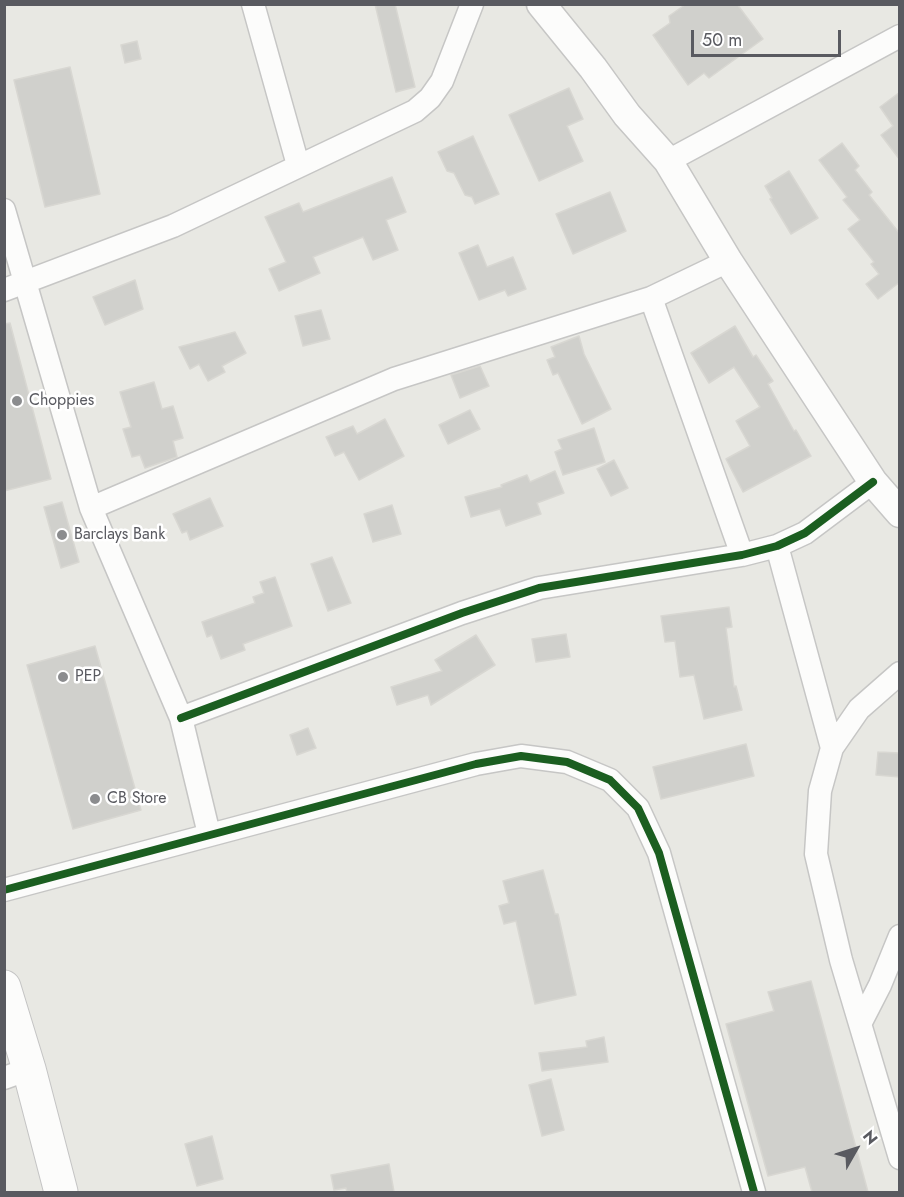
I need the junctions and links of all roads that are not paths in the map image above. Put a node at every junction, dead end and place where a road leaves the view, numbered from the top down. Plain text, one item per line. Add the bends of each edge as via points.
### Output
1 (253, 4) edge
2 (472, 4) edge
3 (541, 4) edge
4 (900, 36) edge
5 (668, 161) junction
6 (298, 165) junction
7 (4, 210) edge
8 (728, 261) junction
9 (15, 287) edge
10 (651, 298) junction
11 (873, 482) junction
12 (91, 508) junction
13 (900, 513) edge
14 (777, 546) junction
15 (742, 555) junction
16 (900, 673) edge
17 (181, 718) junction
18 (832, 748) junction
19 (209, 834) junction
20 (4, 890) edge
21 (900, 936) edge
22 (895, 957) edge
23 (4, 987) edge
24 (860, 1024) junction
25 (17, 1074) edge
26 (900, 1158) edge
27 (61, 1192) edge
28 (754, 1192) edge

1 - 6 street
2 - 6 street via 446,71 430,98 415,111
3 - 5 street
4 - 5 street
5 - 8 street
6 - 9 street via 173,226
7 - 9 street
8 - 10 street
8 - 11 street
9 - 12 street
10 - 12 street via 394,379
10 - 15 street
11 - 13 street
11 - 14 street via 805,533
12 - 17 street
14 - 15 street
14 - 18 street
15 - 17 street via 539,588
16 - 18 street via 859,709
17 - 19 street
18 - 24 street via 820,791 816,854
19 - 20 street
19 - 28 street via 476,764 521,756 567,762 610,780 638,808 659,853
21 - 22 street
22 - 24 street
23 - 25 main road
24 - 26 street
25 - 27 main road

